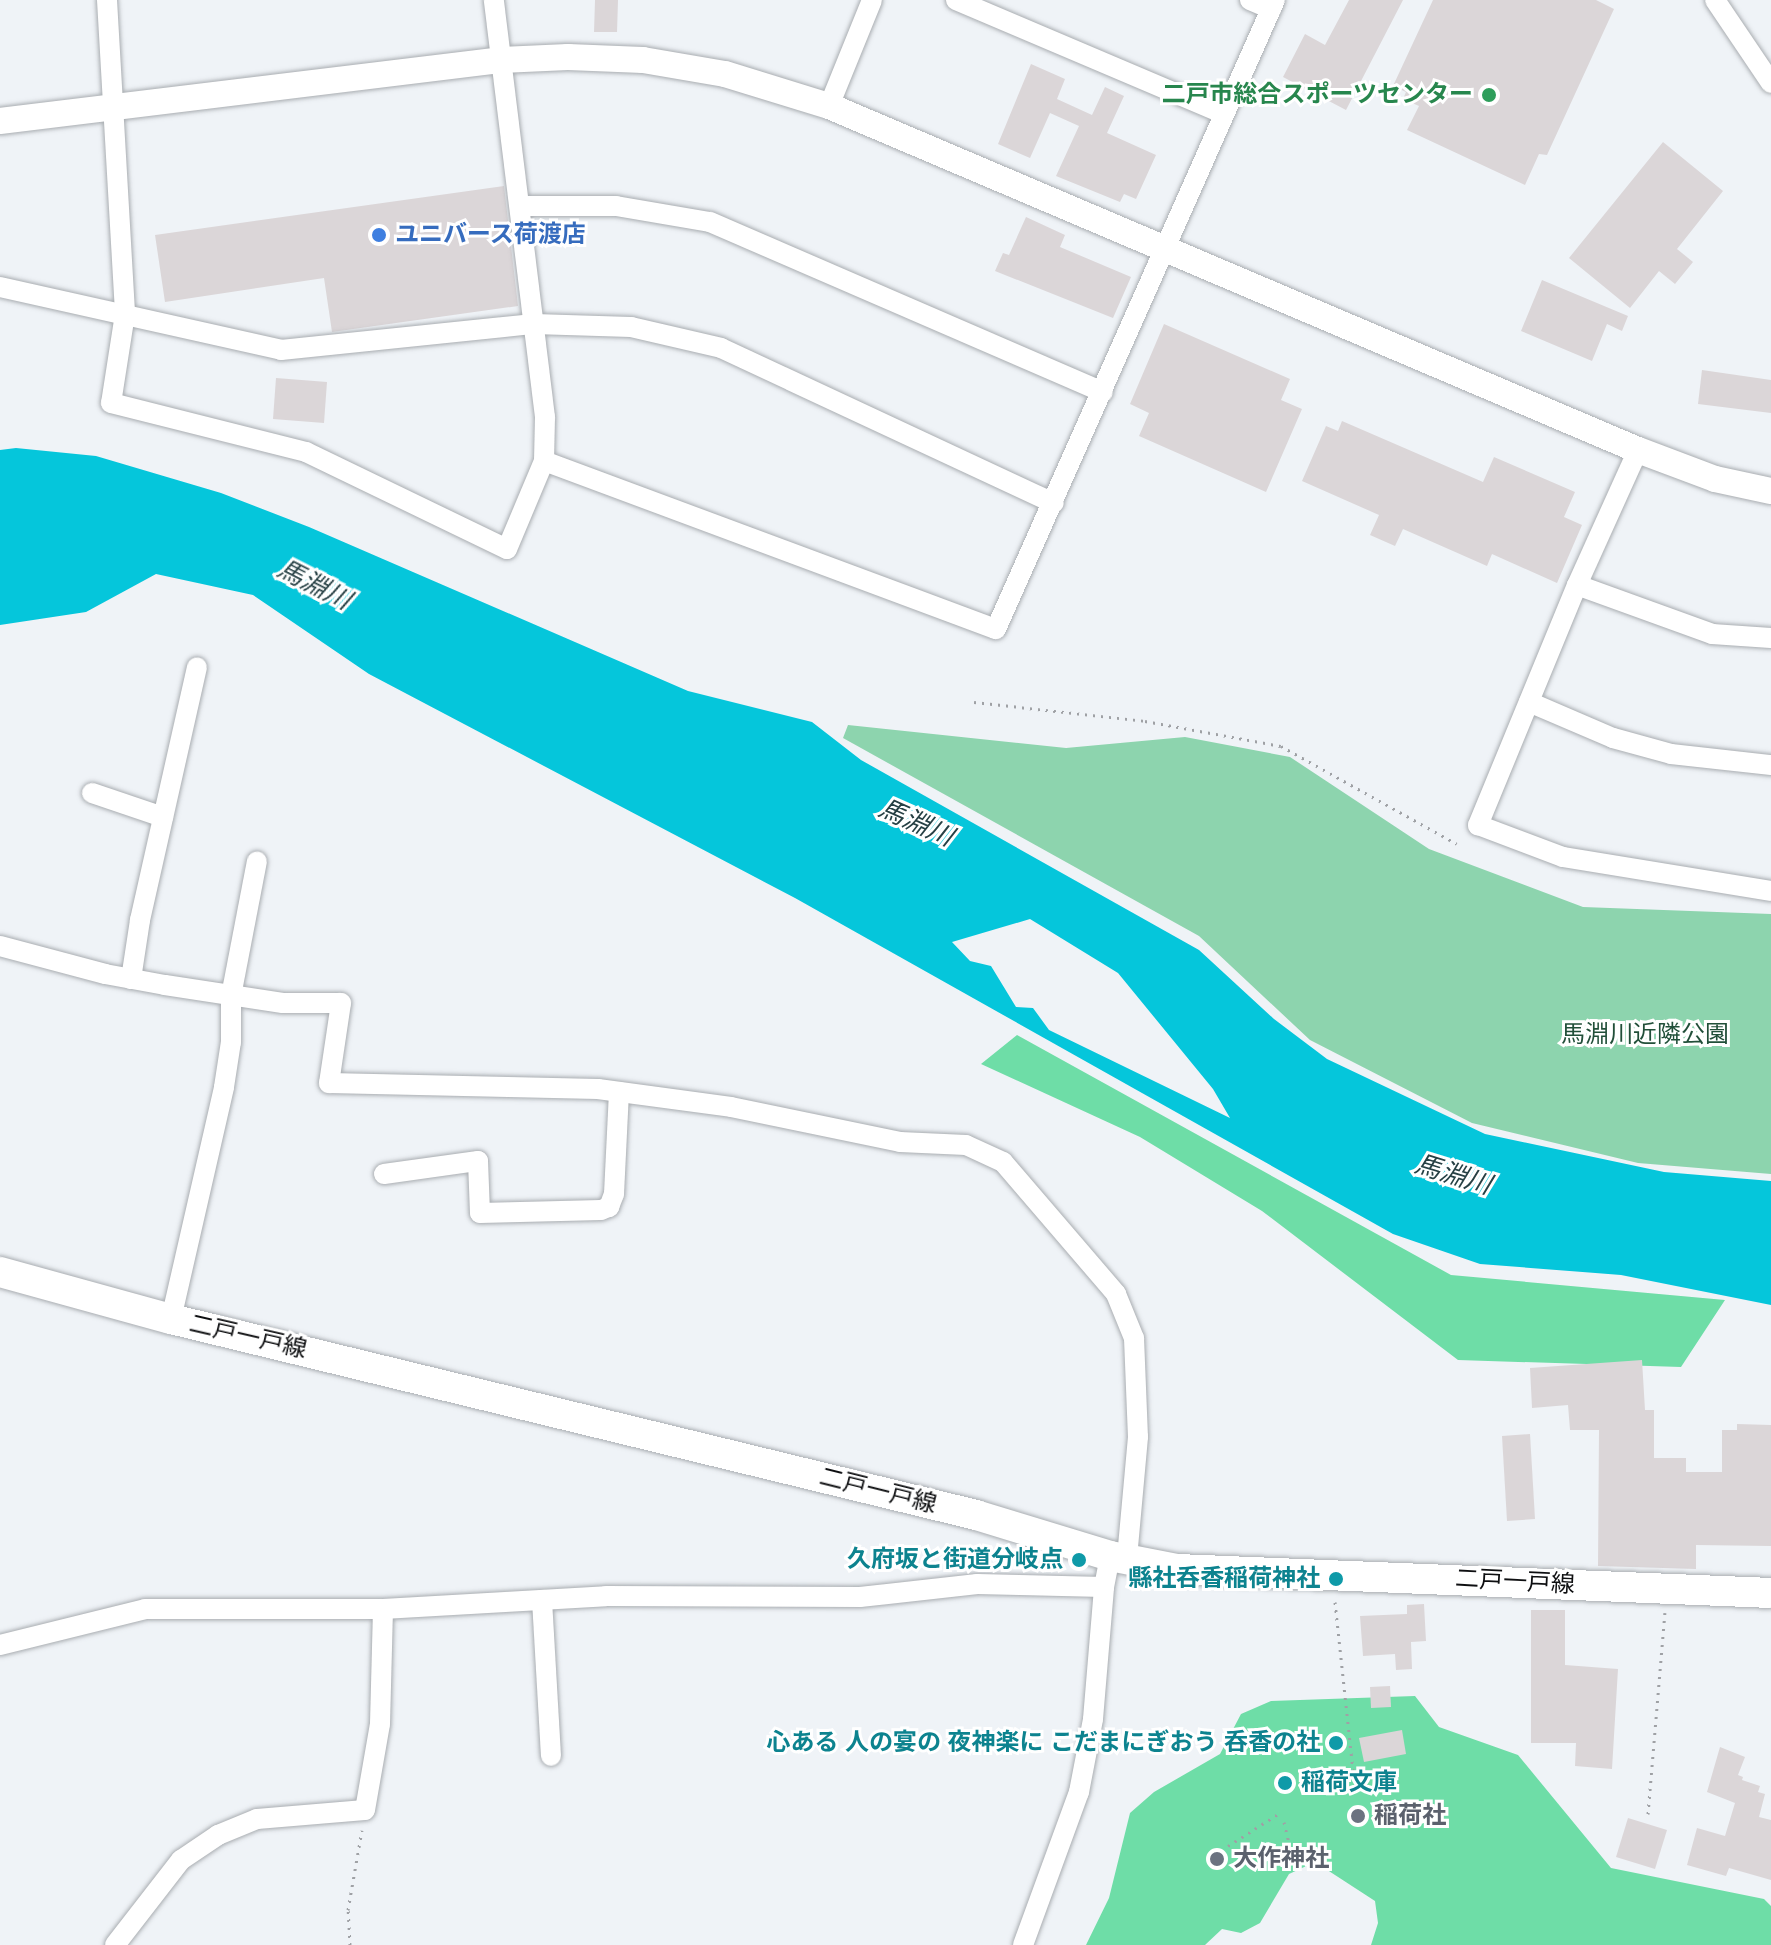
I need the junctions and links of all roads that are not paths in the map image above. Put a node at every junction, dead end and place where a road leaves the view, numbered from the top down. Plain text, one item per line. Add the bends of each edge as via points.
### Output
1 (107, 0) edge
2 (494, 0) edge
3 (872, 0) edge
4 (956, 0) edge
5 (1250, 0) edge
6 (1715, 0) edge
7 (1273, 4) edge
8 (501, 60) junction
9 (1771, 83) edge
10 (829, 106) junction
11 (116, 109) junction
12 (1222, 113) junction
13 (0, 121) edge
14 (521, 206) junction
15 (1162, 248) junction
16 (0, 287) edge
17 (125, 314) junction
18 (534, 324) junction
19 (1103, 392) junction
20 (1638, 450) junction
21 (544, 461) junction
22 (1771, 491) edge
23 (1054, 503) junction
24 (1577, 585) junction
25 (1771, 638) edge
26 (197, 667) dead end
27 (1529, 702) junction
28 (1771, 765) edge
29 (92, 793) dead end
30 (163, 817) junction
31 (257, 861) dead end
32 (1771, 891) edge
33 (0, 946) edge
34 (131, 979) junction
35 (231, 996) junction
36 (619, 1092) junction
37 (384, 1174) dead end
38 (0, 1272) edge
39 (171, 1319) junction
40 (1119, 1558) junction
41 (1104, 1587) junction
42 (1771, 1593) edge
43 (542, 1600) junction
44 (383, 1609) junction
45 (0, 1645) edge
46 (551, 1756) dead end
47 (115, 1945) edge
48 (1023, 1945) edge

1 - 11 street
2 - 8 street
3 - 10 street
4 - 12 street
5 - 7 street
6 - 9 street
7 - 12 street
8 - 10 street via 643,60 725,74
8 - 11 street
8 - 14 street
10 - 15 street
11 - 13 street
11 - 17 street
12 - 15 street
14 - 18 street
14 - 19 street via 616,206 710,222
15 - 19 street
15 - 20 street
16 - 17 street
17 - 18 street via 281,350
17 - 21 street via 111,403 306,452 507,549
18 - 21 street via 545,417
18 - 23 street via 631,327 721,348
19 - 23 street
20 - 22 street via 1715,479
20 - 24 street
21 - 23 street via 996,629
24 - 25 street via 1712,634
24 - 27 street
26 - 30 street
27 - 28 street via 1613,738 1671,754
27 - 32 street via 1478,825 1576,861
29 - 30 street
30 - 34 street
31 - 35 street
33 - 34 street
34 - 35 street
35 - 36 street via 341,1003 329,1083
35 - 39 street via 224,1087
36 - 37 street via 614,1194 609,1207 601,1210 480,1213 478,1161
36 - 40 street via 731,1107 900,1142 966,1145 1003,1162 1116,1294 1134,1338 1138,1437
38 - 39 main road, 二戸一戸線
39 - 40 main road, 二戸一戸線 via 976,1515
40 - 41 street
40 - 42 main road, 二戸一戸線 via 1177,1569
41 - 43 street via 977,1584 860,1597
41 - 48 street via 1093,1719 1079,1792
43 - 44 street
43 - 46 street
44 - 45 street via 145,1609
44 - 47 street via 380,1724 365,1810 257,1819 218,1835 181,1860

